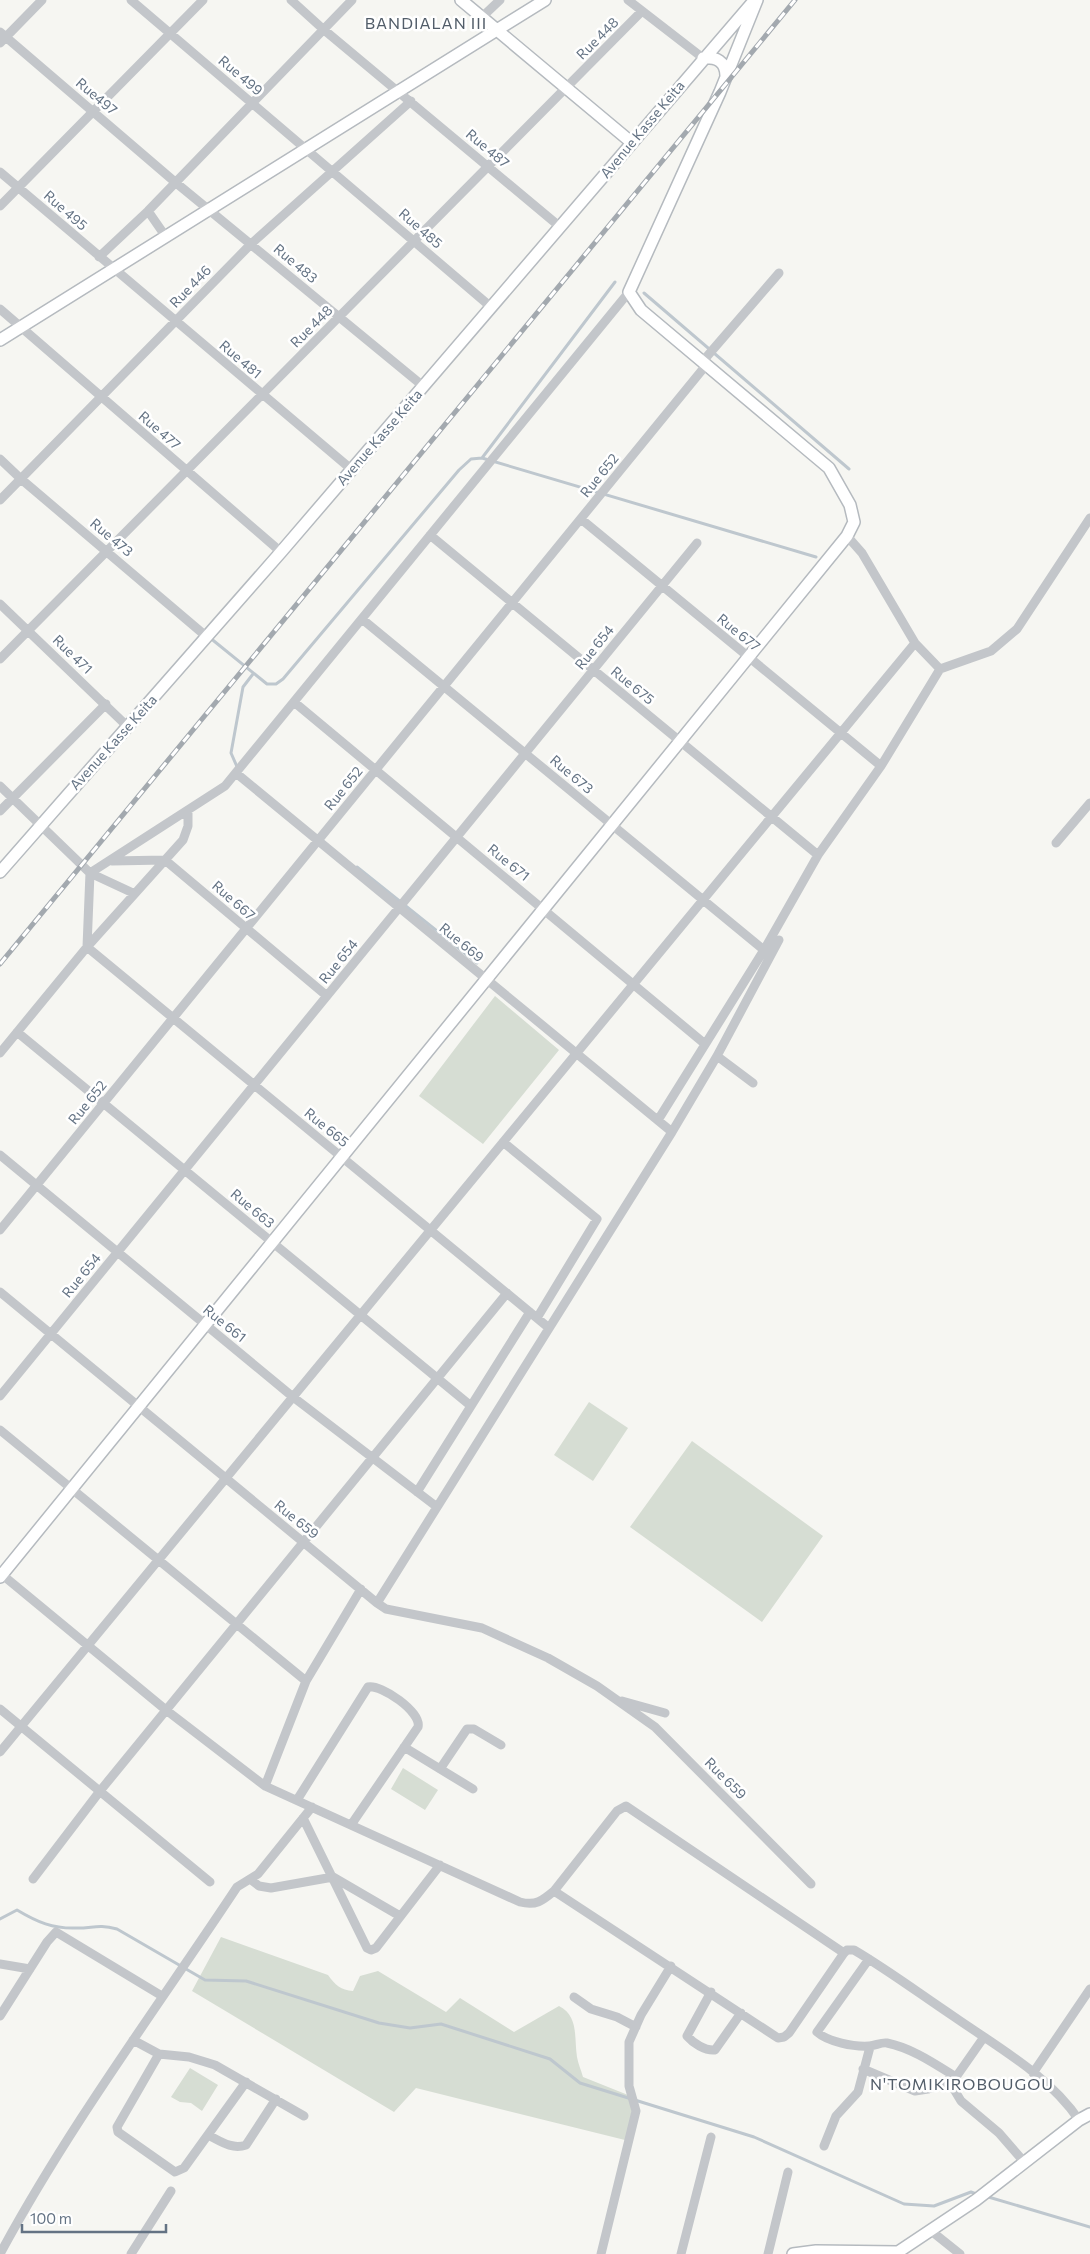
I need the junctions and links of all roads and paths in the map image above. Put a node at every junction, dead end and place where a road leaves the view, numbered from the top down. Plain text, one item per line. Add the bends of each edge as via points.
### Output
1 (42, 0) edge
2 (131, 0) edge
3 (204, 0) edge
4 (292, 0) edge
5 (352, 0) edge
6 (462, 0) edge
7 (500, 0) edge
8 (545, 0) edge
9 (628, 0) edge
10 (756, 0) edge
11 (642, 12) junction
12 (482, 17) junction
13 (323, 30) junction
14 (497, 30) junction
15 (170, 33) junction
16 (2, 37) edge
17 (703, 58) junction
18 (726, 76) junction
19 (566, 88) junction
20 (399, 92) junction
21 (411, 101) junction
22 (252, 102) junction
23 (94, 111) junction
24 (631, 142) junction
25 (307, 149) junction
26 (488, 167) junction
27 (333, 171) junction
28 (0, 172) edge
29 (175, 182) junction
30 (18, 187) junction
31 (0, 206) edge
32 (210, 210) junction
33 (148, 211) junction
34 (559, 226) junction
35 (166, 237) junction
36 (414, 241) junction
37 (251, 244) junction
38 (99, 257) junction
39 (114, 269) junction
40 (779, 273) dead end
41 (629, 292) junction
42 (491, 307) junction
43 (0, 309) edge
44 (339, 317) junction
45 (175, 321) junction
46 (21, 327) junction
47 (0, 340) edge
48 (705, 362) junction
49 (422, 386) junction
50 (262, 395) junction
51 (101, 397) junction
52 (0, 459) edge
53 (351, 469) junction
54 (187, 471) junction
55 (21, 479) junction
56 (0, 500) edge
57 (1090, 518) edge
58 (581, 519) junction
59 (430, 535) junction
60 (847, 536) junction
61 (696, 543) dead end
62 (107, 551) junction
63 (281, 552) junction
64 (662, 586) junction
65 (512, 603) junction
66 (0, 604) edge
67 (362, 619) junction
68 (28, 630) junction
69 (207, 637) junction
70 (915, 643) junction
71 (749, 657) junction
72 (0, 659) edge
73 (940, 669) junction
74 (593, 670) junction
75 (444, 687) junction
76 (294, 702) junction
77 (106, 704) junction
78 (127, 726) junction
79 (840, 733) junction
80 (680, 741) junction
81 (525, 754) junction
82 (881, 766) junction
83 (376, 770) junction
84 (236, 773) junction
85 (0, 786) edge
86 (12, 799) junction
87 (1090, 803) edge
88 (0, 811) edge
89 (188, 811) junction
90 (772, 817) junction
91 (612, 825) junction
92 (39, 826) junction
93 (457, 837) junction
94 (318, 841) junction
95 (1056, 844) dead end
96 (818, 855) junction
97 (165, 860) junction
98 (112, 861) junction
99 (0, 872) edge
100 (90, 873) junction
101 (133, 893) junction
102 (703, 900) junction
103 (399, 908) junction
104 (544, 908) junction
105 (246, 928) junction
106 (780, 940) dead end
107 (87, 947) junction
108 (764, 950) junction
109 (486, 980) junction
110 (634, 984) junction
111 (327, 996) junction
112 (173, 1018) junction
113 (17, 1032) junction
114 (706, 1044) junction
115 (0, 1053) edge
116 (576, 1054) junction
117 (717, 1056) junction
118 (753, 1083) dead end
119 (254, 1085) junction
120 (104, 1103) junction
121 (658, 1120) junction
122 (672, 1132) junction
123 (503, 1142) junction
124 (0, 1155) edge
125 (342, 1157) junction
126 (185, 1170) junction
127 (36, 1185) junction
128 (0, 1230) edge
129 (430, 1230) junction
130 (272, 1242) junction
131 (118, 1252) junction
132 (0, 1292) edge
133 (507, 1293) junction
134 (360, 1315) junction
135 (534, 1315) junction
136 (206, 1325) junction
137 (549, 1328) junction
138 (51, 1334) junction
139 (437, 1378) junction
140 (0, 1396) edge
141 (293, 1396) junction
142 (471, 1406) junction
143 (139, 1407) junction
144 (0, 1430) edge
145 (372, 1458) junction
146 (226, 1478) junction
147 (72, 1489) junction
148 (417, 1492) junction
149 (437, 1508) junction
150 (303, 1542) junction
151 (158, 1560) junction
152 (1, 1575) edge
153 (360, 1589) junction
154 (377, 1602) junction
155 (236, 1624) junction
156 (88, 1645) junction
157 (306, 1681) junction
158 (615, 1698) junction
159 (0, 1709) edge
160 (166, 1710) junction
161 (666, 1713) dead end
162 (21, 1726) junction
163 (501, 1744) dead end
164 (404, 1747) junction
165 (0, 1752) edge
166 (440, 1769) junction
167 (265, 1786) junction
168 (473, 1789) dead end
169 (100, 1791) junction
170 (297, 1800) junction
171 (312, 1807) junction
172 (303, 1818) junction
173 (351, 1825) junction
174 (440, 1865) junction
175 (333, 1876) junction
176 (33, 1879) dead end
177 (250, 1879) junction
178 (210, 1882) dead end
179 (811, 1884) dead end
180 (554, 1891) junction
181 (400, 1916) junction
182 (844, 1953) junction
183 (869, 1959) junction
184 (0, 1964) edge
185 (671, 1966) junction
186 (30, 1969) junction
187 (1090, 1989) edge
188 (711, 1992) junction
189 (162, 1996) junction
190 (574, 1997) dead end
191 (741, 2013) junction
192 (0, 2016) edge
193 (636, 2027) junction
194 (984, 2037) junction
195 (133, 2040) junction
196 (870, 2046) junction
197 (158, 2054) junction
198 (864, 2068) junction
199 (1033, 2073) junction
200 (952, 2078) junction
201 (246, 2082) junction
202 (276, 2099) junction
203 (1090, 2114) edge
204 (304, 2116) dead end
205 (1079, 2120) junction
206 (208, 2136) junction
207 (711, 2137) dead end
208 (824, 2146) dead end
209 (1025, 2163) junction
210 (788, 2172) dead end
211 (170, 2192) dead end
212 (930, 2230) junction
213 (0, 2254) edge
214 (131, 2254) edge
215 (601, 2254) edge
216 (680, 2254) edge
217 (768, 2254) edge
218 (793, 2254) edge
219 (960, 2254) edge

1 - 16 street
2 - 15 street, Rue 499
3 - 15 street
4 - 13 street, Rue 487
5 - 13 street
6 - 12 street
7 - 12 street
8 - 14 street
9 - 11 street
10 - 17 street, Avenue Kasse Keita
10 - 18 street
11 - 17 street
11 - 19 street, Rue 448
12 - 14 street
13 - 20 street, Rue 487
13 - 22 street
14 - 19 street
14 - 20 street
15 - 22 street, Rue 499
15 - 23 street
16 - 23 street, Rue497
17 - 18 street via 718,59 726,69
17 - 24 street, Avenue Kasse Keita
18 - 41 street
19 - 24 street
19 - 26 street, Rue 448
20 - 21 street, Rue 487
20 - 25 street
21 - 26 street, Rue 487
21 - 27 street, Rue 446
22 - 25 street, Rue 499
22 - 29 street
23 - 29 street, Rue497
23 - 30 street
24 - 34 street, Avenue Kasse Keita
25 - 27 street, Rue 499
25 - 32 street
26 - 34 street, Rue 487
26 - 36 street, Rue 448
27 - 36 street, Rue 485
27 - 37 street, Rue 446
28 - 30 street, Rue 495
29 - 32 street, Rue 483
29 - 33 street
30 - 31 street
30 - 38 street, Rue 495
32 - 35 street
32 - 37 street, Rue 483
33 - 35 street
33 - 38 street
34 - 42 street, Avenue Kasse Keita
35 - 39 street
36 - 42 street, Rue 485
36 - 44 street, Rue 448
37 - 44 street, Rue 483
37 - 45 street, Rue 446
38 - 39 street, Rue 495
39 - 45 street, Rue 481
39 - 46 street
40 - 48 street, Rue 652
41 - 48 street via 641,310
41 - 59 street
42 - 49 street, Avenue Kasse Keita
43 - 46 street, Rue 477
44 - 49 street, Rue 483
44 - 50 street, Rue 448
45 - 50 street, Rue 481
45 - 51 street, Rue 446
46 - 47 street
46 - 51 street, Rue 477
48 - 58 street, Rue 652
48 - 60 street via 828,468 850,506 854,522
49 - 53 street, Avenue Kasse Keita
50 - 53 street, Rue 481
50 - 54 street, Rue 448
51 - 54 street, Rue 477
51 - 55 street, Rue 446
52 - 55 street, Rue 473
53 - 63 street, Avenue Kasse Keita
54 - 62 street, Rue 448
54 - 63 street, Rue 477
55 - 56 street, Rue 446
55 - 62 street, Rue 473
57 - 73 street via 1017,629 991,651
58 - 64 street, Rue 677
58 - 65 street, Rue 652
59 - 65 street, Rue 675
59 - 67 street
60 - 70 street via 862,552
60 - 71 street
61 - 64 street, Rue 654
62 - 68 street, Rue 448
62 - 69 street, Rue 473
63 - 69 street, Avenue Kasse Keita
64 - 71 street, Rue 677
64 - 74 street, Rue 654
65 - 74 street, Rue 675
65 - 75 street, Rue 652
66 - 68 street, Rue 471
67 - 75 street, Rue 673
67 - 76 street
68 - 72 street, Rue 448
68 - 77 street, Rue 471
69 - 78 street, Avenue Kasse Keita
70 - 73 street
70 - 79 street
71 - 79 street, Rue 677
71 - 80 street
73 - 82 street
74 - 80 street, Rue 675
74 - 81 street, Rue 654
75 - 81 street, Rue 673
75 - 83 street, Rue 652
76 - 83 street, Rue 671
76 - 84 street
77 - 78 street, Rue 471
77 - 86 street
78 - 92 street, Avenue Kasse Keita
79 - 82 street, Rue 677
79 - 90 street
80 - 90 street, Rue 675
80 - 91 street
81 - 91 street, Rue 673
81 - 93 street, Rue 654
82 - 96 street
83 - 93 street, Rue 671
83 - 94 street, Rue 652
84 - 89 street via 225,786
84 - 94 street, Rue 669
85 - 86 street
86 - 88 street
86 - 92 street
87 - 95 street
89 - 97 street via 188,826 182,840
89 - 98 street
90 - 96 street, Rue 675
90 - 102 street
91 - 102 street, Rue 673
91 - 104 street
92 - 99 street, Avenue Kasse Keita
92 - 100 street
93 - 103 street, Rue 654
93 - 104 street, Rue 671
94 - 103 street, Rue 669
94 - 105 street, Rue 652
96 - 108 street
97 - 98 street
97 - 101 street
97 - 105 street, Rue 667
98 - 100 street
100 - 101 street
100 - 107 street
101 - 107 street
102 - 108 street, Rue 673
102 - 110 street
103 - 109 street, Rue 669
103 - 111 street, Rue 654
104 - 109 street
104 - 110 street, Rue 671
105 - 111 street, Rue 667
105 - 112 street, Rue 652
106 - 117 street
107 - 112 street, Rue 665
107 - 113 street
108 - 114 street
109 - 116 street, Rue 669
109 - 125 street
110 - 114 street, Rue 671
110 - 116 street
111 - 119 street, Rue 654
112 - 119 street, Rue 665
112 - 120 street, Rue 652
113 - 115 street
113 - 120 street, Rue 663
114 - 121 street
116 - 121 street, Rue 669
116 - 123 street
117 - 118 street
117 - 122 street
119 - 125 street, Rue 665
119 - 126 street, Rue 654
120 - 126 street, Rue 663
120 - 127 street, Rue 652
121 - 122 street, Rue 669
122 - 137 street
123 - 129 street
123 - 135 street via 598,1219
124 - 127 street, Rue 661
125 - 129 street, Rue 665
125 - 130 street
126 - 130 street, Rue 663
126 - 131 street, Rue 654
127 - 128 street, Rue 652
127 - 131 street, Rue 661
129 - 133 street, Rue 665
129 - 134 street
130 - 134 street, Rue 663
130 - 136 street
131 - 136 street, Rue 661
131 - 138 street, Rue 654
132 - 138 street, Rue 659
133 - 135 street, Rue 665
133 - 139 street
134 - 139 street, Rue 663
134 - 141 street
135 - 137 street, Rue 665
135 - 142 street
136 - 141 street, Rue 661
136 - 143 street
137 - 149 street
138 - 140 street, Rue 654
138 - 143 street, Rue 659
139 - 142 street, Rue 663
139 - 145 street
141 - 145 street, Rue 661
141 - 146 street
142 - 148 street
143 - 146 street, Rue 659
143 - 147 street
144 - 147 street
145 - 148 street, Rue 661
145 - 150 street
146 - 150 street, Rue 659
146 - 151 street
147 - 151 street
147 - 152 street
148 - 149 street, Rue 661
149 - 154 street
150 - 153 street, Rue 659
150 - 155 street
151 - 155 street
151 - 156 street
152 - 156 street
153 - 154 street, Rue 659
153 - 157 street
154 - 158 street, Rue 659 via 386,1608 482,1628 548,1658
155 - 157 street
155 - 160 street
156 - 160 street
156 - 162 street
157 - 167 street
158 - 161 street, Rue 659
158 - 179 street, Rue 659 via 655,1727
159 - 162 street
160 - 167 street
160 - 169 street
162 - 165 street
162 - 169 street
163 - 166 street via 474,1728 467,1729
164 - 166 street
164 - 170 street via 418,1727 416,1714 380,1688 368,1687
164 - 173 street
166 - 168 street
167 - 170 street
169 - 176 street
169 - 178 street
170 - 171 street
171 - 172 street
171 - 173 street
172 - 175 street
172 - 177 street via 258,1874
173 - 174 street
174 - 180 street via 520,1902 540,1902
174 - 181 street
175 - 177 street via 271,1888 259,1886
175 - 181 street
175 - 181 street via 367,1948 376,1948
177 - 189 street via 237,1887
180 - 182 street via 616,1811 626,1806
180 - 185 street
182 - 183 street via 854,1950
182 - 191 street via 784,2037 778,2038
183 - 194 street
183 - 196 street via 817,2032 838,2042
184 - 186 street
185 - 188 street
185 - 193 street
186 - 189 street via 56,1932
186 - 192 street
187 - 199 street
188 - 191 street
188 - 191 street via 689,2029 687,2036 691,2040 706,2049 715,2050
189 - 195 street
190 - 193 street via 591,2009
193 - 215 street via 629,2042 630,2086 636,2111
194 - 199 street
194 - 200 street
195 - 197 street
195 - 213 street
196 - 198 street
196 - 200 street via 885,2042 917,2054
197 - 201 street via 189,2057 215,2065
197 - 206 street via 117,2127 118,2132 175,2172 184,2168
198 - 200 street via 915,2091
198 - 208 street via 858,2092 836,2116
199 - 205 street via 1068,2104
200 - 209 street via 961,2101 998,2133
201 - 202 street
201 - 206 street
202 - 204 street
202 - 206 street via 246,2144 240,2147 227,2145
203 - 205 street
205 - 209 street
207 - 216 street
209 - 212 street
210 - 217 street
211 - 214 street
212 - 218 street via 898,2252 816,2251
212 - 219 street

